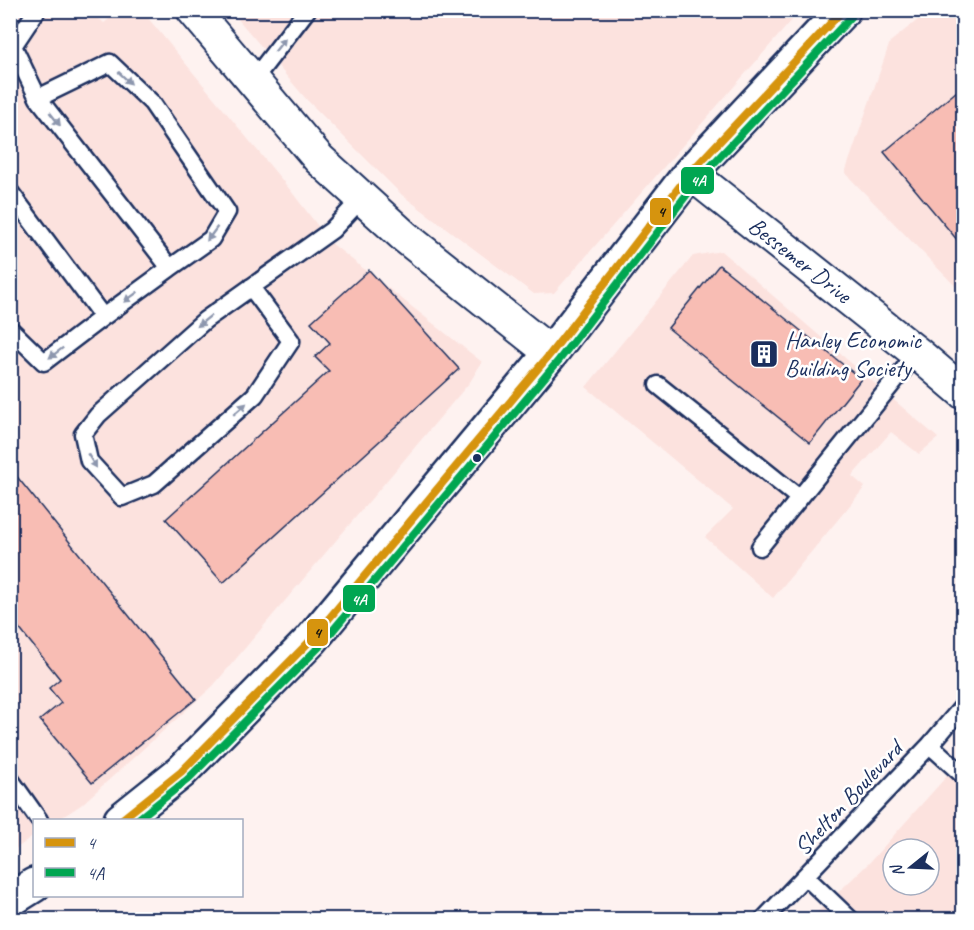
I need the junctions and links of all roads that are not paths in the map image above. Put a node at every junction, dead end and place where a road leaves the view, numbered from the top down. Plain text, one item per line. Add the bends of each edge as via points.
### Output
1 (193, 10) edge
2 (307, 10) edge
3 (843, 10) edge
4 (32, 12) edge
5 (254, 79) junction
6 (38, 98) junction
7 (690, 173) junction
8 (10, 192) edge
9 (362, 198) junction
10 (17, 214) edge
11 (170, 268) junction
12 (251, 287) junction
13 (102, 318) junction
14 (10, 329) edge
15 (551, 353) junction
16 (917, 353) junction
17 (658, 385) dead end
18 (963, 393) edge
19 (799, 498) junction
20 (760, 547) dead end
21 (963, 705) edge
22 (930, 745) junction
23 (963, 776) edge
24 (10, 779) edge
25 (38, 819) edge
26 (122, 819) edge
27 (806, 877) junction
28 (33, 886) edge
29 (10, 900) edge
30 (763, 920) edge
31 (851, 920) edge

1 - 5 street
5 -> 2 lane
3 - 7 street
4 - 6 lane via 13,46
5 - 9 street via 319,159
6 -> 11 lane
6 -> 11 lane via 110,63 152,103 227,212 211,239
7 - 15 street
7 - 16 street, Bessemer Drive
8 - 10 lane
9 - 12 lane via 332,230
9 - 15 street
10 - 13 lane
11 -> 13 lane
12 -> 12 lane via 205,320 98,415 83,434 89,461 122,496 154,484 255,395 291,341
13 -> 14 lane via 44,362
15 - 26 street via 311,640 181,772
16 - 18 street, Bessemer Drive
16 - 19 lane
17 - 19 lane
19 - 20 lane
21 - 22 lane, Shelton Boulevard
22 - 23 lane
22 - 27 lane, Shelton Boulevard
24 - 25 lane
27 - 30 lane, Shelton Boulevard
27 - 31 lane
28 - 29 street

